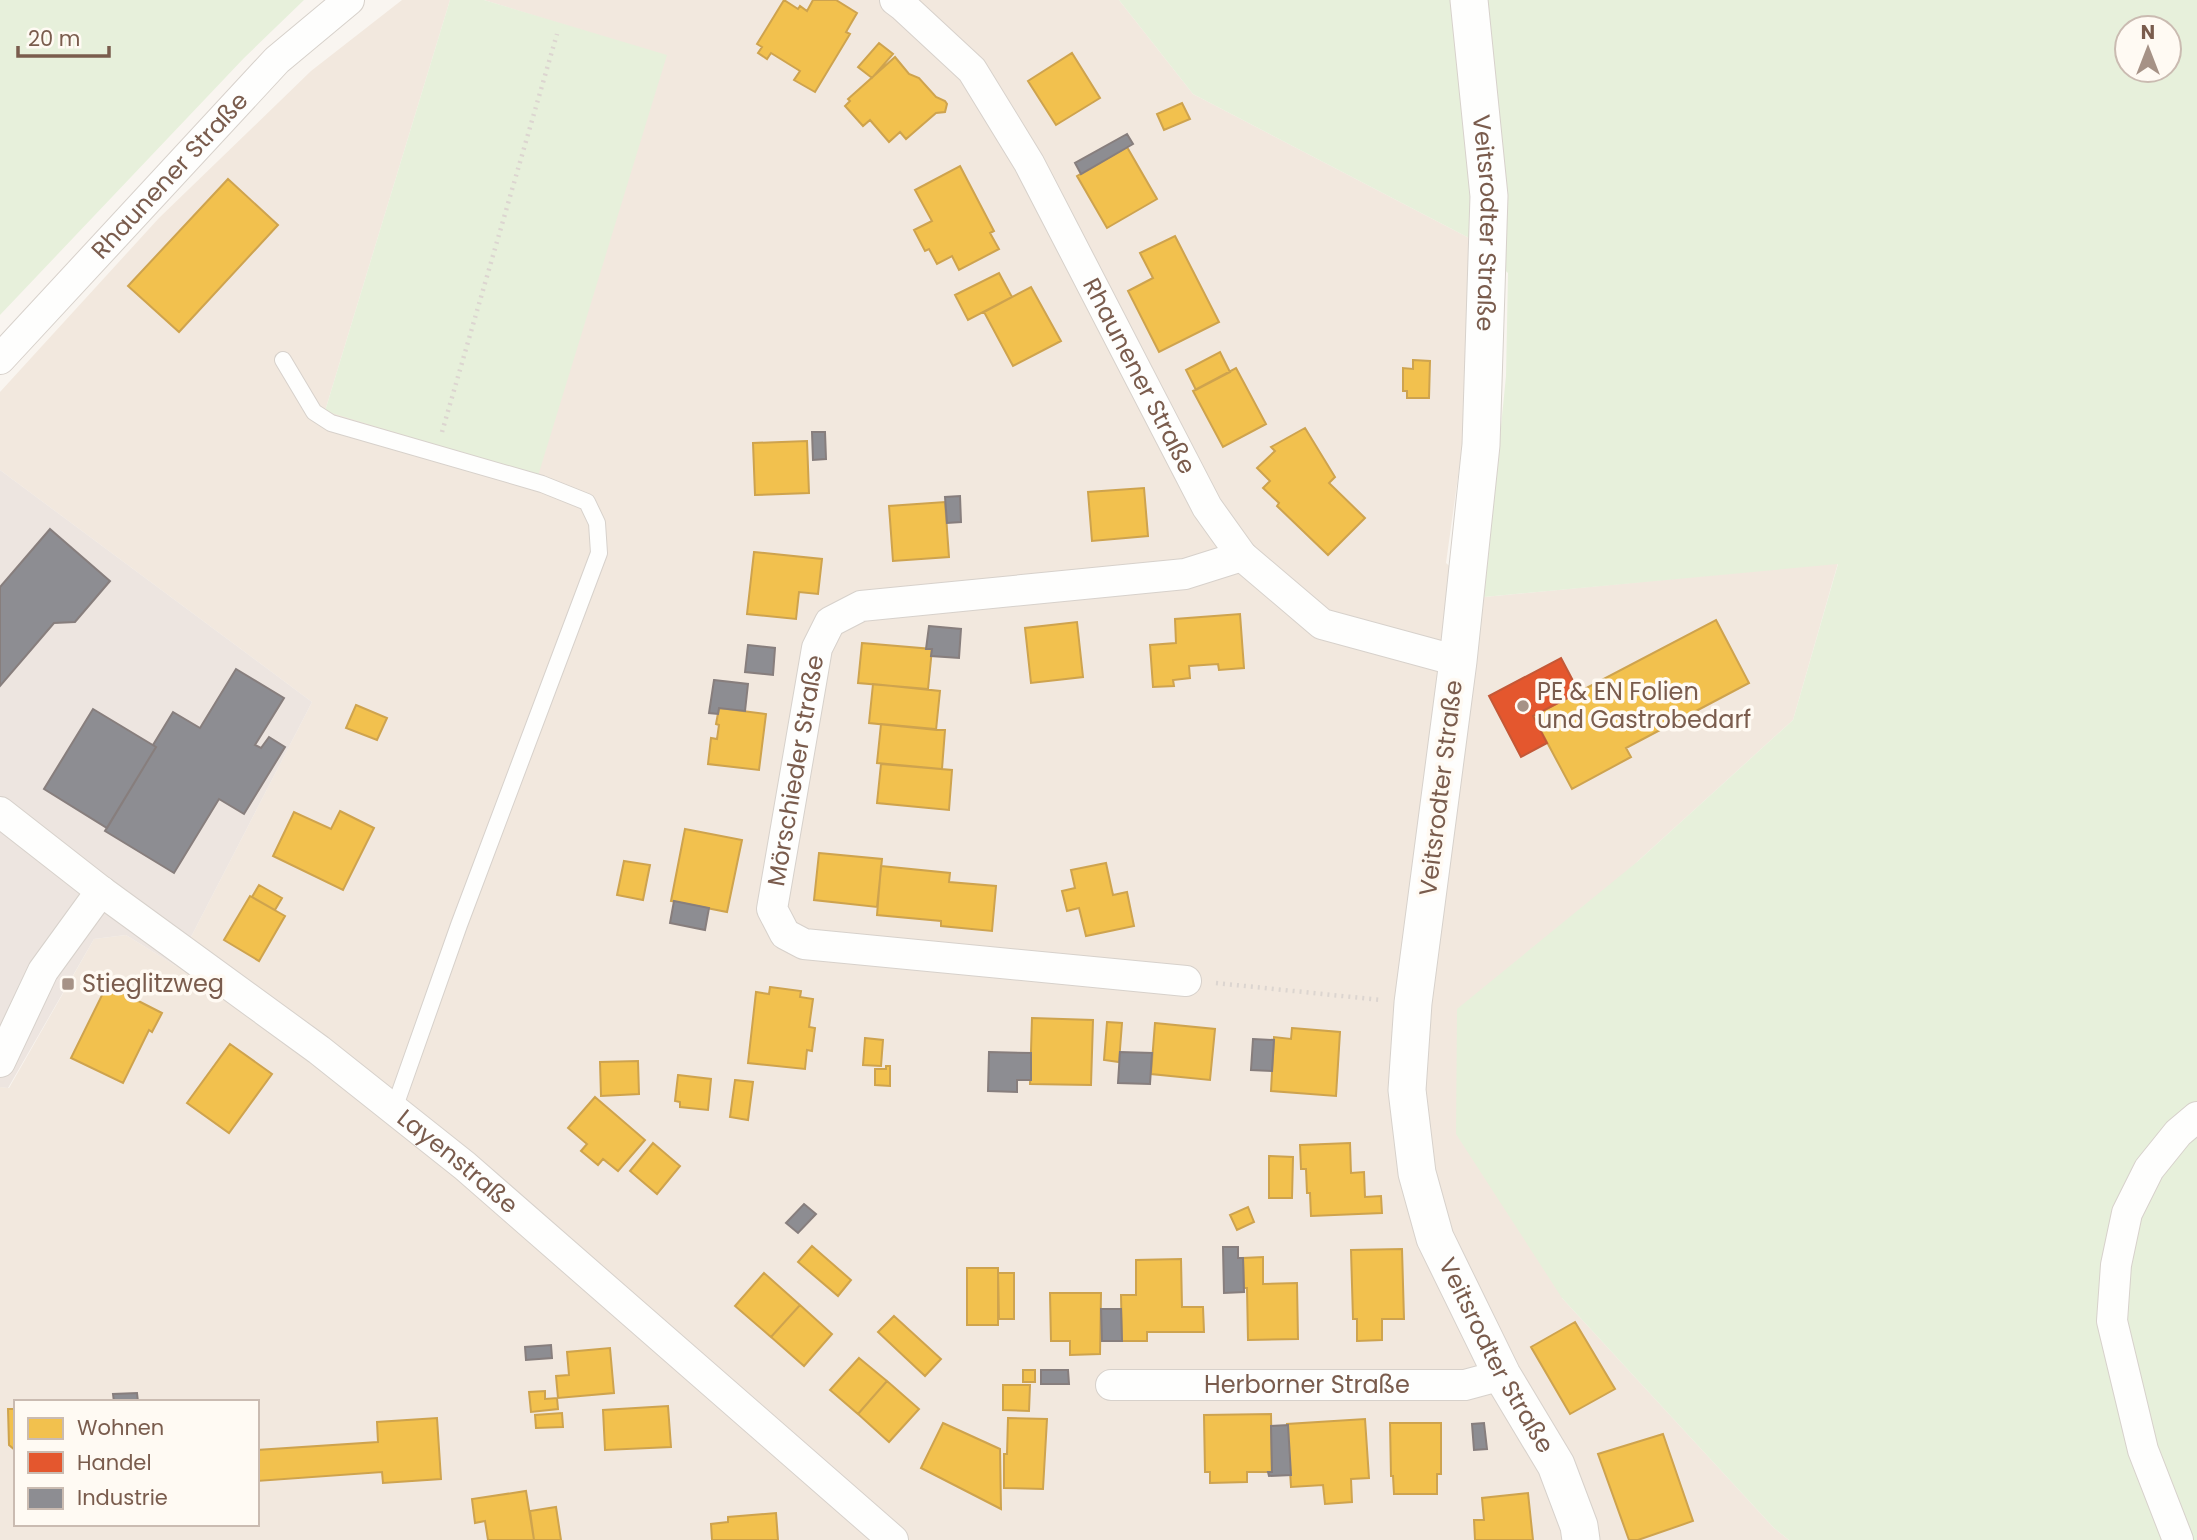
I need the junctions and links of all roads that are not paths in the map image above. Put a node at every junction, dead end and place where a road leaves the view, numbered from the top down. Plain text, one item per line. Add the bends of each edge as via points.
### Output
1 (349, 0) edge
2 (895, 0) edge
3 (1469, 0) edge
4 (0, 359) edge
5 (283, 360) dead end
6 (1242, 556) junction
7 (1458, 661) junction
8 (0, 813) edge
9 (100, 891) junction
10 (1186, 981) road end
11 (0, 1062) edge
12 (394, 1110) junction
13 (2197, 1117) edge
14 (1502, 1375) junction
15 (1111, 1385) dead end
16 (893, 1540) edge
17 (1581, 1540) edge
18 (2178, 1540) edge

1 - 4 street, Rhaunener Straße via 278,60
2 - 6 street, Rhaunener Straße via 972,70 1029,163 1207,507
3 - 7 street, Veitsrodter Straße via 1489,196 1481,445
5 - 12 lane via 314,412 331,423 542,484 587,502 597,523 599,553
6 - 7 street, Rhaunener Straße via 1322,624
6 - 10 street, Mörschieder Straße via 1185,573 861,606 830,622 817,648 772,909 785,934 804,944
7 - 14 street, Veitsrodter Straße via 1413,1003 1407,1090 1417,1173 1435,1238
8 - 9 street, Layenstraße
9 - 11 street via 43,971
9 - 12 street, Layenstraße
12 - 16 street, Layenstraße via 465,1166
13 - 18 street via 2149,1169 2127,1213 2116,1265 2112,1321 2143,1451
14 - 15 street, Herborner Straße via 1465,1385
14 - 17 street, Veitsrodter Straße via 1556,1465

